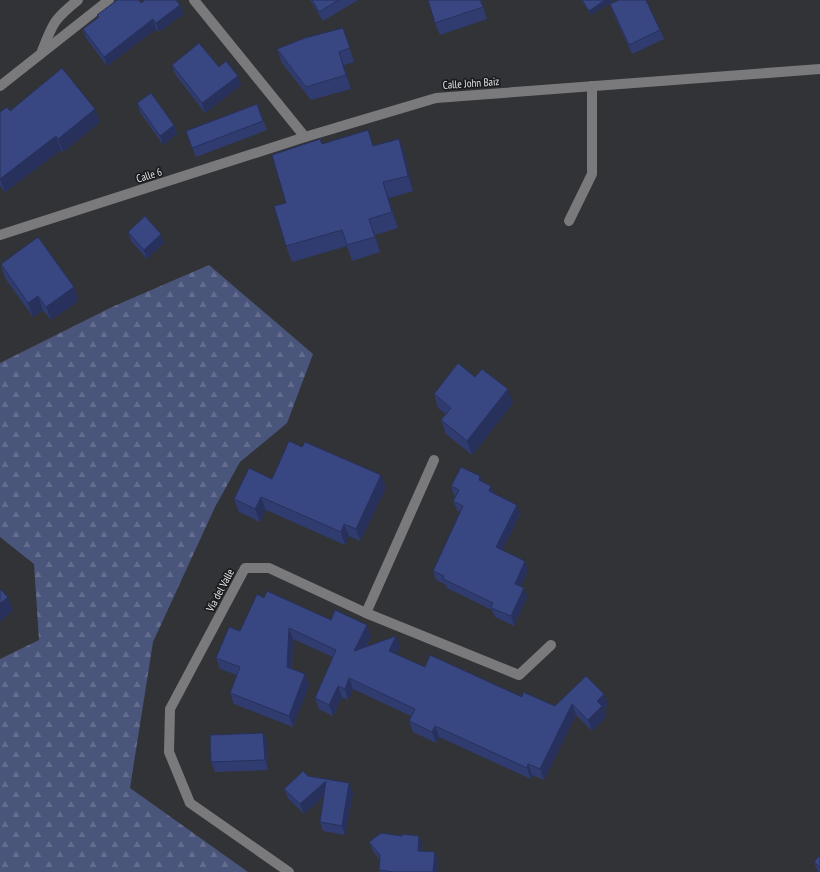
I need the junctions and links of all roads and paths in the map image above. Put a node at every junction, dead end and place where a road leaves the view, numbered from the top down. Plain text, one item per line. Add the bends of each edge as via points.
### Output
1 (78, 0) edge
2 (109, 0) edge
3 (194, 0) edge
4 (42, 51) junction
5 (820, 69) edge
6 (0, 86) edge
7 (592, 86) junction
8 (305, 137) junction
9 (569, 221) dead end
10 (0, 235) edge
11 (434, 460) dead end
12 (366, 613) junction
13 (551, 645) dead end
14 (289, 872) edge

1 - 4 street via 52,24
2 - 4 street via 68,34
3 - 8 street
4 - 6 street
5 - 7 street, Calle John Baiz
7 - 8 street, Calle John Baiz via 436,98
7 - 9 street via 592,174
8 - 10 street, Calle 6
11 - 12 street
12 - 13 street, Vía del Valle via 519,675
12 - 14 street, Vía del Valle via 269,568 245,568 170,709 169,752 190,803

